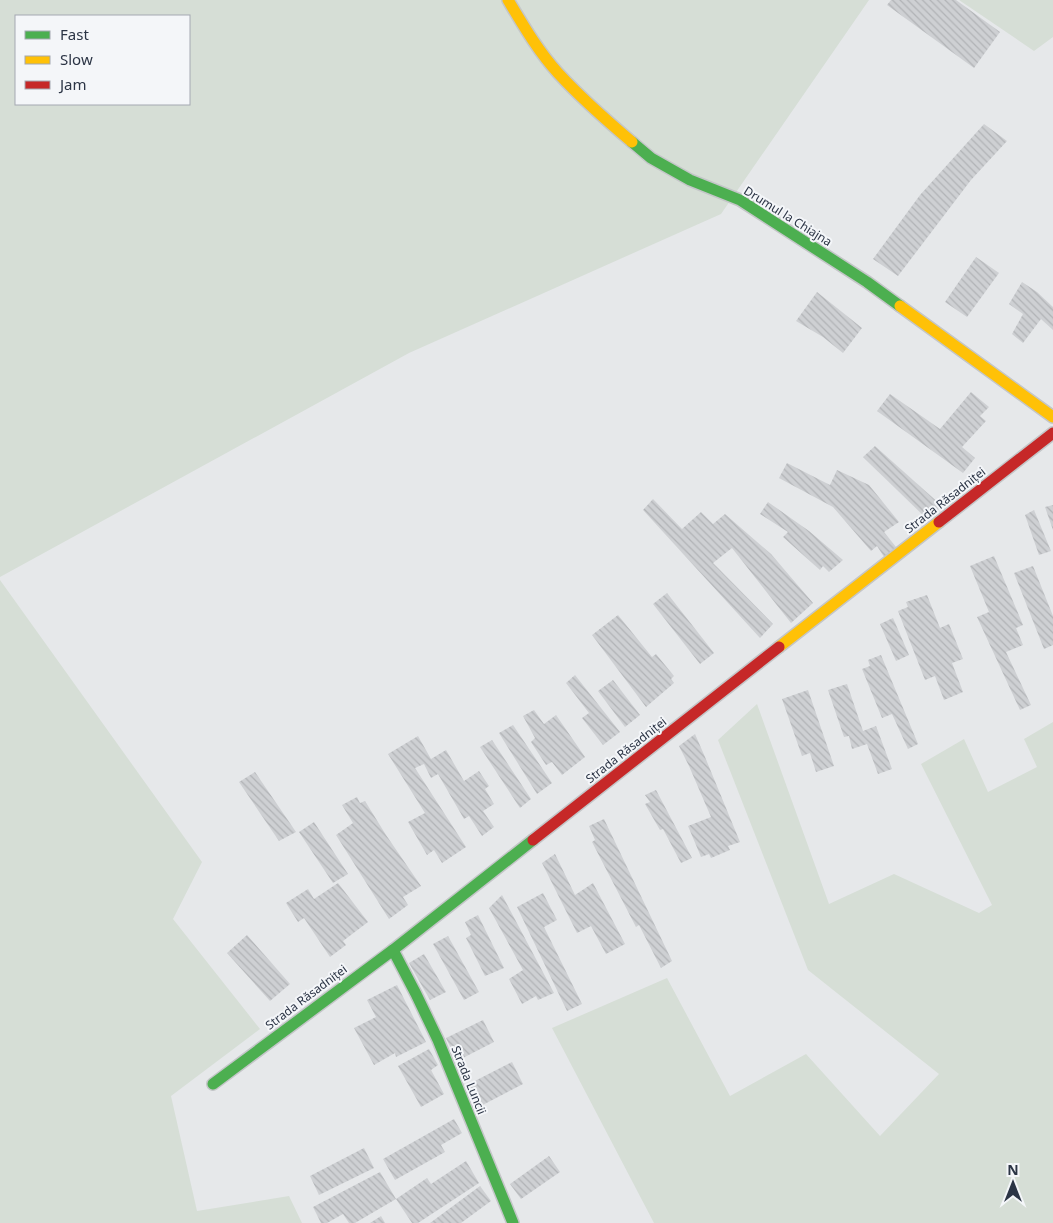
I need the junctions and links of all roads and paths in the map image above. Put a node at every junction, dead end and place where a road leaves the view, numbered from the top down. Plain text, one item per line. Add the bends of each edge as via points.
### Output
1 (508, 0) edge
2 (1053, 417) edge
3 (1053, 433) edge
4 (394, 950) junction
5 (213, 1084) dead end
6 (513, 1223) edge

1 - 2 street, Drumul la Chiajna via 557,72 594,110 651,158 690,180 740,200 866,282
3 - 4 street, Strada Răsadniței
4 - 5 street, Strada Răsadniței
4 - 6 street, Strada Luncii via 451,1068

